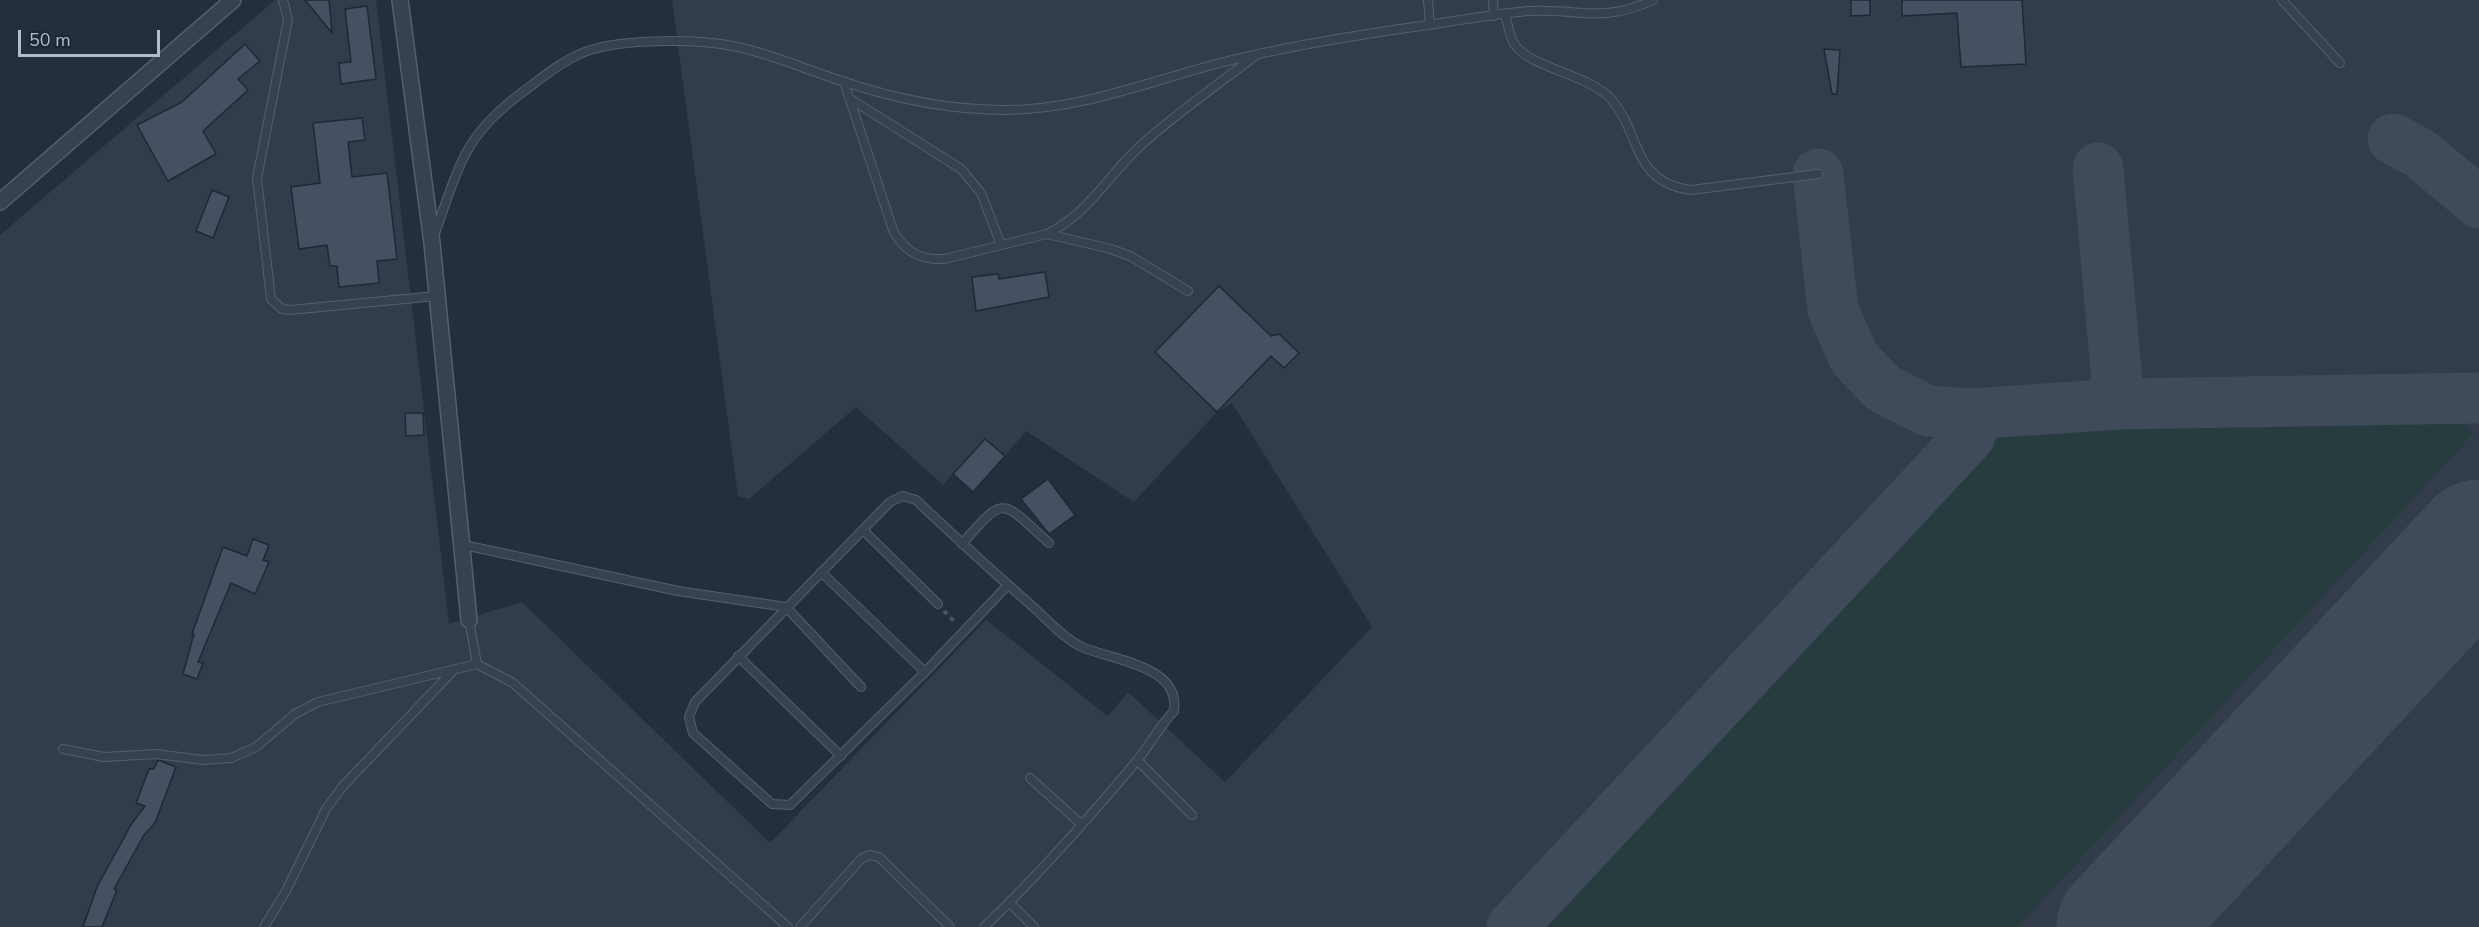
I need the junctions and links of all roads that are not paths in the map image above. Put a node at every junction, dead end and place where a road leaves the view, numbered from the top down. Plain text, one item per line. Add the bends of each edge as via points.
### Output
1 (233, 0) edge
2 (283, 0) edge
3 (400, 0) edge
4 (1428, 0) edge
5 (1493, 0) edge
6 (1653, 0) edge
7 (2282, 0) edge
8 (1505, 14) junction
9 (1494, 16) junction
10 (1430, 24) junction
11 (1258, 54) junction
12 (2340, 63) dead end
13 (844, 82) junction
14 (849, 98) junction
15 (1818, 174) dead end
16 (0, 202) edge
17 (1047, 234) junction
18 (432, 243) junction
19 (1001, 245) junction
20 (1188, 291) dead end
21 (436, 296) junction
22 (862, 530) junction
23 (1049, 543) dead end
24 (962, 544) junction
25 (464, 545) junction
26 (821, 572) junction
27 (1008, 585) junction
28 (938, 604) road end
29 (786, 607) junction
30 (469, 620) joint
31 (738, 656) junction
32 (477, 664) junction
33 (453, 670) junction
34 (926, 672) junction
35 (861, 687) dead end
36 (63, 749) dead end
37 (841, 756) junction
38 (1137, 760) junction
39 (1030, 778) dead end
40 (1192, 815) dead end
41 (1081, 824) junction
42 (1010, 903) junction
43 (264, 927) edge
44 (789, 927) edge
45 (800, 927) edge
46 (950, 927) edge
47 (984, 927) edge
48 (1034, 927) edge

1 - 16 street
2 - 21 lane via 288,20 257,178 271,299 290,310
3 - 18 street
4 - 10 lane
5 - 9 lane
6 - 8 lane via 1631,10 1604,15
7 - 12 lane
8 - 9 lane
8 - 15 lane via 1511,38 1519,50 1611,99 1642,161 1663,182 1691,190
9 - 10 lane
10 - 11 lane via 1319,40
11 - 13 lane via 1094,97 1012,110 930,105
11 - 17 lane via 1142,144 1077,217
13 - 14 lane
13 - 18 lane via 732,46 629,43 582,52 503,107 482,128 454,180
14 - 19 lane via 962,169 981,193
14 - 19 lane via 894,233 902,246 929,260
17 - 19 lane
17 - 20 lane via 1132,257
18 - 21 street
21 - 25 street
22 - 24 lane via 890,502 903,496 916,500
22 - 26 lane
22 - 28 lane
23 - 24 lane via 1012,510 1001,507 990,512
24 - 27 lane
25 - 29 lane via 678,591
25 - 30 street
26 - 29 lane
26 - 34 lane
27 - 34 lane
27 - 38 lane via 1073,642 1134,663 1168,684 1174,711
29 - 31 lane
29 - 35 lane
30 - 32 lane
31 - 37 lane
31 - 37 lane via 694,702 689,717 693,734 778,806 795,801
32 - 33 lane
32 - 44 lane via 513,683
33 - 36 lane via 318,702 295,714 256,747 231,758 203,760 156,753 104,757
33 - 43 lane via 326,809
34 - 37 lane
38 - 40 lane
38 - 41 lane
39 - 41 lane
41 - 42 lane
42 - 47 lane
42 - 48 lane
45 - 46 lane via 861,859 869,855 879,857

